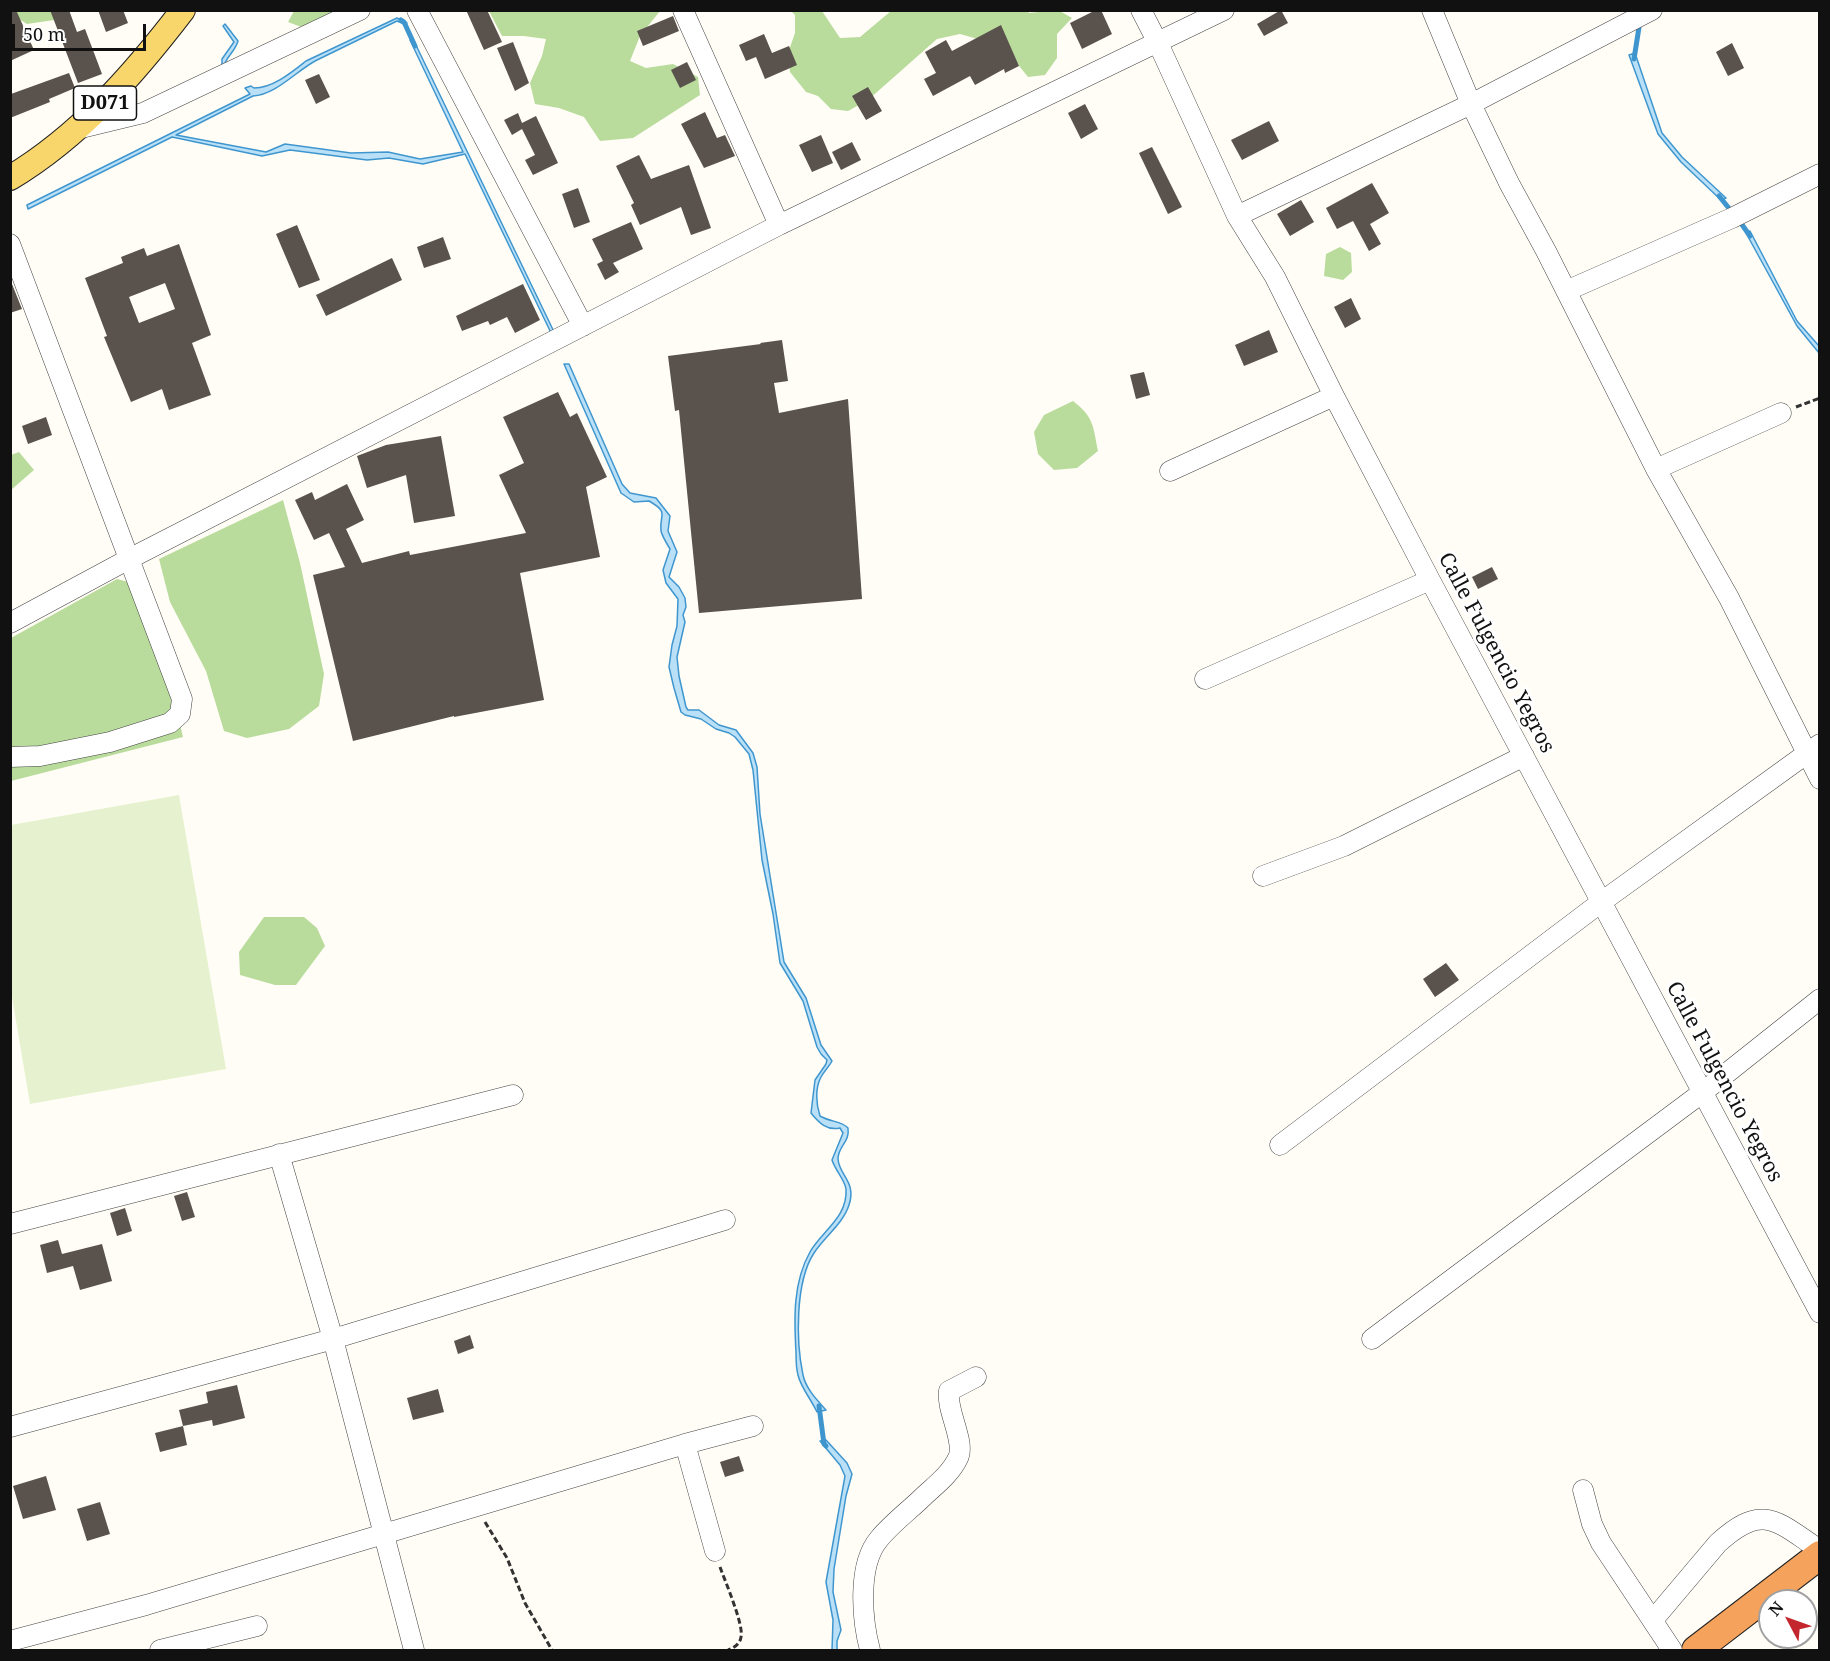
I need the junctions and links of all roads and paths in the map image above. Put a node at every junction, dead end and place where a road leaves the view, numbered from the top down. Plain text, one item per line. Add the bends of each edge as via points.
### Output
1 (183, 10) edge
2 (360, 10) edge
3 (417, 10) edge
4 (683, 10) edge
5 (1142, 10) edge
6 (1224, 10) edge
7 (1432, 10) edge
8 (1644, 14) edge
9 (1158, 43) junction
10 (1471, 104) junction
11 (77, 129) junction
12 (1820, 174) edge
13 (10, 178) edge
14 (1237, 216) junction
15 (779, 225) junction
16 (10, 244) edge
17 (1566, 291) junction
18 (583, 326) junction
19 (1334, 396) junction
20 (1820, 398) edge
21 (1780, 413) joint
22 (1656, 470) junction
23 (1170, 471) dead end
24 (129, 559) junction
25 (1430, 580) junction
26 (10, 623) edge
27 (1205, 679) dead end
28 (1814, 748) edge
29 (1524, 756) junction
30 (10, 757) edge
31 (1820, 779) edge
32 (1263, 876) dead end
33 (1600, 903) junction
34 (1820, 999) edge
35 (1703, 1092) junction
36 (513, 1095) dead end
37 (1280, 1145) dead end
38 (279, 1154) junction
39 (726, 1220) dead end
40 (10, 1224) edge
41 (1820, 1313) edge
42 (333, 1339) junction
43 (1372, 1339) dead end
44 (976, 1377) dead end
45 (753, 1426) dead end
46 (10, 1427) edge
47 (685, 1444) junction
48 (1583, 1491) dead end
49 (472, 1507) junction
50 (383, 1533) junction
51 (1820, 1550) edge
52 (715, 1551) joint
53 (1820, 1555) edge
54 (1653, 1620) junction
55 (257, 1626) dead end
56 (10, 1641) edge
57 (159, 1650) edge
58 (414, 1650) edge
59 (552, 1650) edge
60 (728, 1650) edge
61 (870, 1650) edge
62 (1672, 1650) edge
63 (1696, 1650) edge

1 - 11 main road, D071 via 122,85
2 - 11 street via 143,113
3 - 18 street
4 - 15 street
5 - 9 street, Calle Fulgencio Yegros
6 - 9 street
7 - 10 street
8 - 10 street
9 - 14 street, Calle Fulgencio Yegros
9 - 15 street
10 - 14 street
10 - 17 street
11 - 13 main road, D071
12 - 17 street
14 - 19 street, Calle Fulgencio Yegros via 1275,277
15 - 18 street
16 - 24 street
17 - 22 street
18 - 24 street
19 - 23 street
19 - 25 street, Calle Fulgencio Yegros
20 - 21 path
21 - 22 street
22 - 28 street
24 - 26 street
24 - 30 street via 182,699 180,714 170,723 110,742 40,756
25 - 27 street
25 - 29 street, Calle Fulgencio Yegros
28 - 31 street
28 - 33 street
29 - 32 street via 1344,846
29 - 33 street, Calle Fulgencio Yegros
33 - 35 street, Calle Fulgencio Yegros
33 - 37 street
34 - 35 street
35 - 41 street, Calle Fulgencio Yegros
35 - 43 street
36 - 38 street
38 - 40 street
38 - 42 street
39 - 42 street
42 - 46 street
42 - 50 street
44 - 61 street via 949,1391 960,1455 949,1472 877,1541 865,1570 864,1605
45 - 47 street
47 - 49 street
47 - 52 street
48 - 54 street via 1601,1543
49 - 50 street
49 - 59 path via 507,1558 525,1603
50 - 56 street via 146,1605
50 - 58 street
51 - 54 street via 1766,1518 1743,1524 1718,1543
52 - 60 path via 740,1625 741,1637 736,1647
53 - 63 highway
54 - 62 street
55 - 57 street

